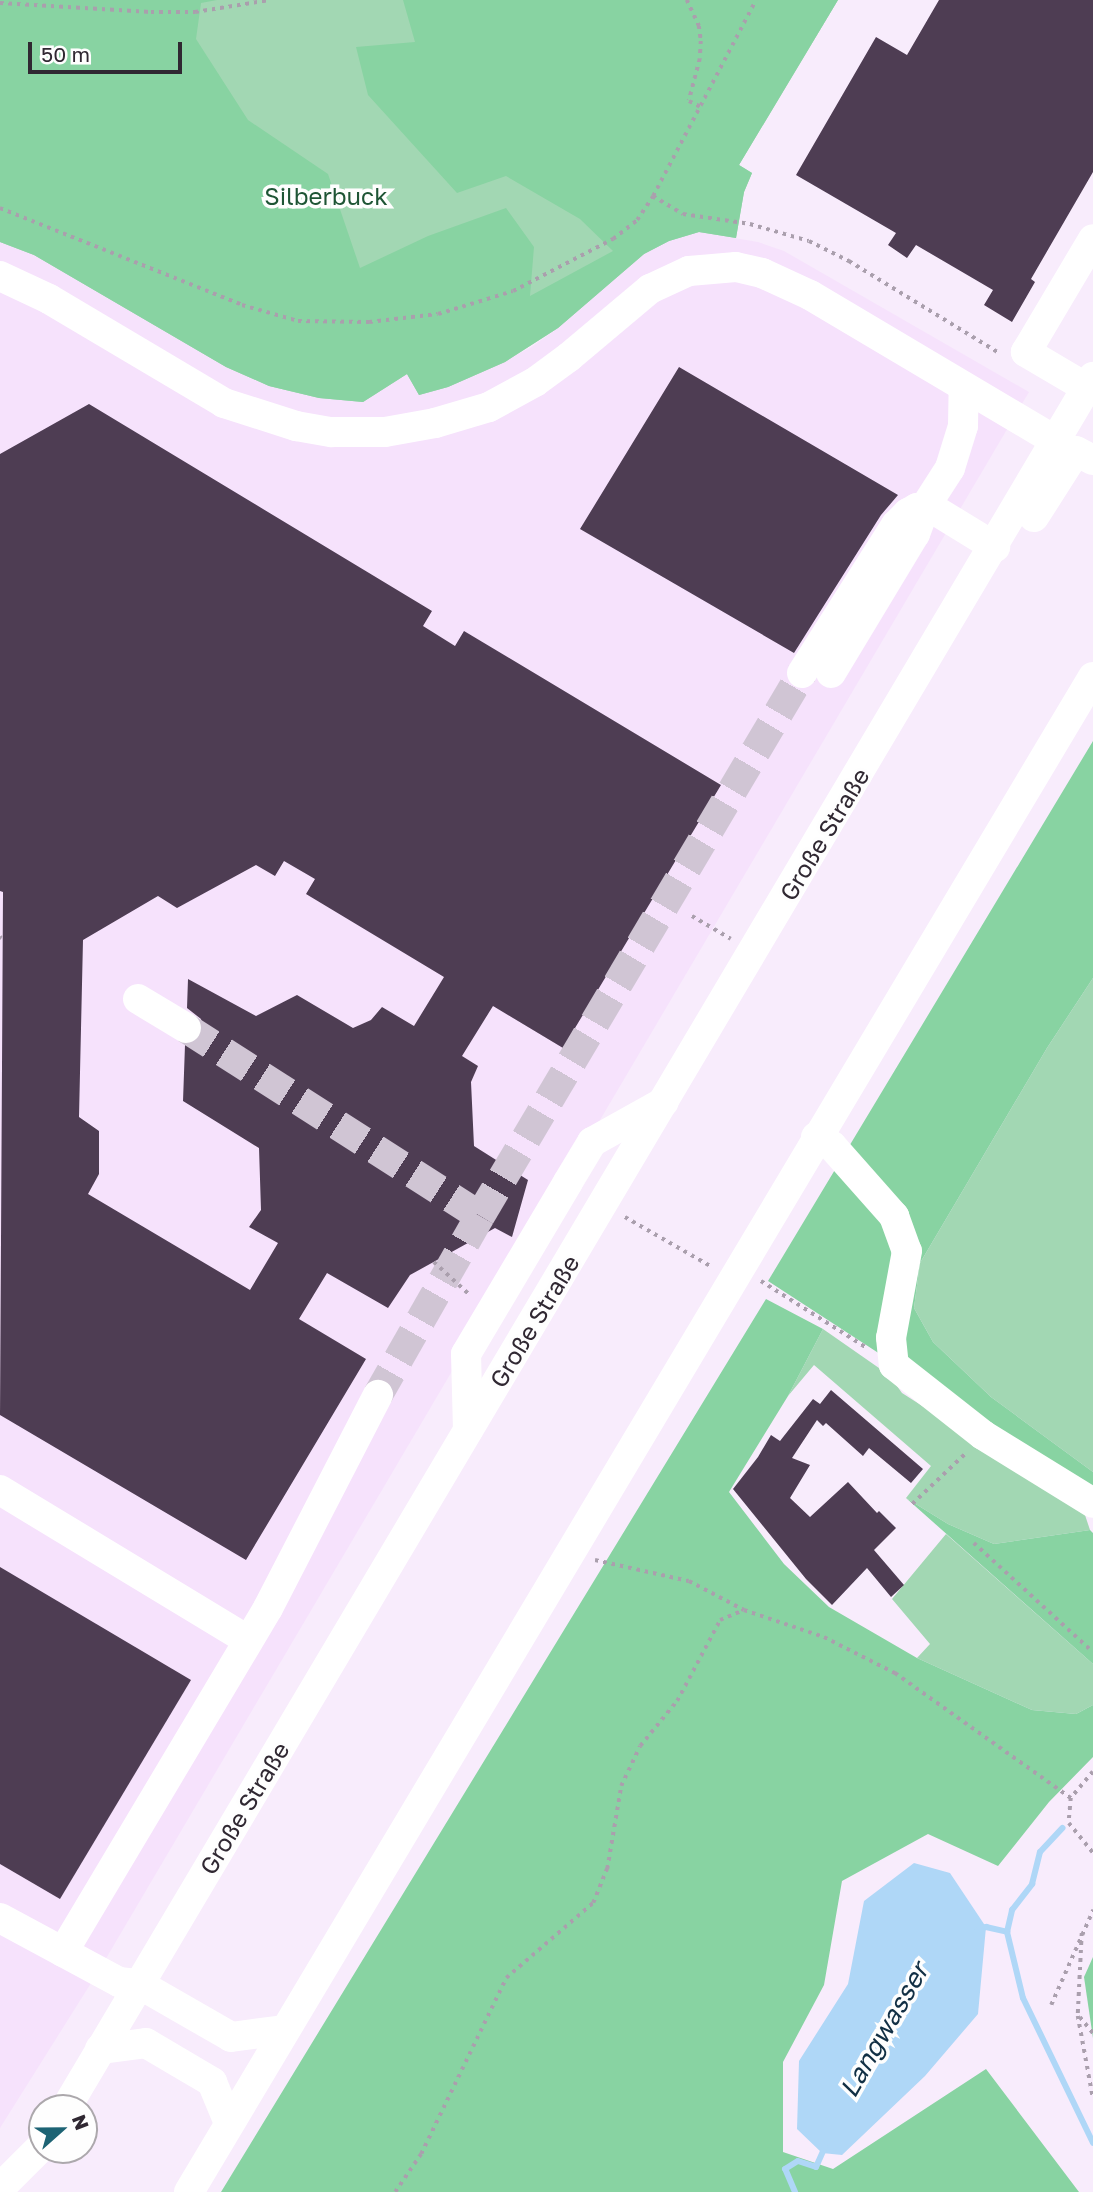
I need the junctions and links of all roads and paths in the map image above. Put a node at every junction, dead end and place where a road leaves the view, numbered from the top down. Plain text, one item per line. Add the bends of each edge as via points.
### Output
1 (270, 0) edge
2 (687, 0) edge
3 (755, 0) edge
4 (0, 3) edge
5 (701, 107) junction
6 (653, 196) junction
7 (0, 208) edge
8 (1093, 239) edge
9 (0, 276) edge
10 (1001, 355) dead end
11 (1090, 382) edge
12 (964, 387) junction
13 (1056, 441) junction
14 (1093, 460) edge
15 (925, 507) junction
16 (999, 540) junction
17 (816, 673) tunnel mouth
18 (1093, 677) edge
19 (692, 916) dead end
20 (733, 940) dead end
21 (138, 999) dead end
22 (186, 1028) tunnel mouth
23 (664, 1101) junction
24 (816, 1137) junction
25 (603, 1204) junction
26 (434, 1262) dead end
27 (735, 1274) junction
28 (460, 1288) dead end
29 (894, 1365) junction
30 (378, 1395) tunnel mouth
31 (468, 1430) junction
32 (983, 1435) junction
33 (0, 1490) edge
34 (1093, 1503) edge
35 (912, 1504) dead end
36 (974, 1543) dead end
37 (591, 1559) dead end
38 (744, 1610) junction
39 (248, 1640) junction
40 (1093, 1651) edge
41 (1093, 1772) edge
42 (1071, 1798) junction
43 (1093, 1853) edge
44 (1093, 1910) edge
45 (0, 1918) edge
46 (1082, 1933) junction
47 (63, 1952) junction
48 (139, 1984) junction
49 (1051, 2005) dead end
50 (1078, 2016) junction
51 (284, 2030) junction
52 (1093, 2033) edge
53 (100, 2049) junction
54 (74, 2094) edge
55 (1093, 2098) edge
56 (229, 2123) junction
57 (28, 2161) edge
58 (36, 2164) edge
59 (0, 2188) edge
60 (25, 2192) edge
61 (188, 2192) edge
62 (395, 2192) edge

1 - 4 path via 205,11 151,12
2 - 5 path via 701,41 689,101
3 - 5 path
5 - 6 path
6 - 7 path via 637,220 613,239 513,291 438,314 369,322 298,321 242,305
6 - 10 path via 683,214 750,224 809,241
8 - 11 lane via 1026,352
9 - 12 lane via 49,299 224,403 331,432 404,429 489,407 535,382 650,289 689,271 711,267 736,267 785,282
11 - 13 lane, Große Straße
12 - 13 lane
12 - 15 lane via 957,452
13 - 16 lane, Große Straße
14 - 16 lane via 1076,451 1034,517
15 - 16 lane
15 - 17 lane via 915,534
16 - 23 lane, Große Straße
18 - 24 lane
19 - 20 path
21 - 22 lane
23 - 25 lane, Große Straße
23 - 31 lane via 592,1142 466,1354
24 - 27 lane
24 - 29 lane via 832,1146 894,1216 907,1251 891,1338
25 - 27 path
25 - 31 lane, Große Straße
26 - 28 path
27 - 29 path via 758,1279
27 - 51 lane
29 - 32 lane
30 - 39 lane
31 - 48 lane, Große Straße
32 - 34 lane
32 - 35 path
33 - 39 lane
36 - 40 path
37 - 38 path via 689,1581
38 - 42 path via 824,1637 895,1673
38 - 62 path via 720,1620 677,1701 640,1746 621,1786 607,1869 593,1903 506,1978 421,2154
39 - 47 lane
41 - 42 path
42 - 43 path via 1069,1823
44 - 46 path
45 - 47 lane
46 - 49 path
46 - 50 path
47 - 48 lane via 119,1982
48 - 51 lane via 232,2037
48 - 53 lane, Große Straße
50 - 52 path
50 - 55 path
51 - 56 lane
53 - 54 lane, Große Straße
53 - 56 lane via 146,2043 212,2082
56 - 61 lane
57 - 59 lane
58 - 60 lane

